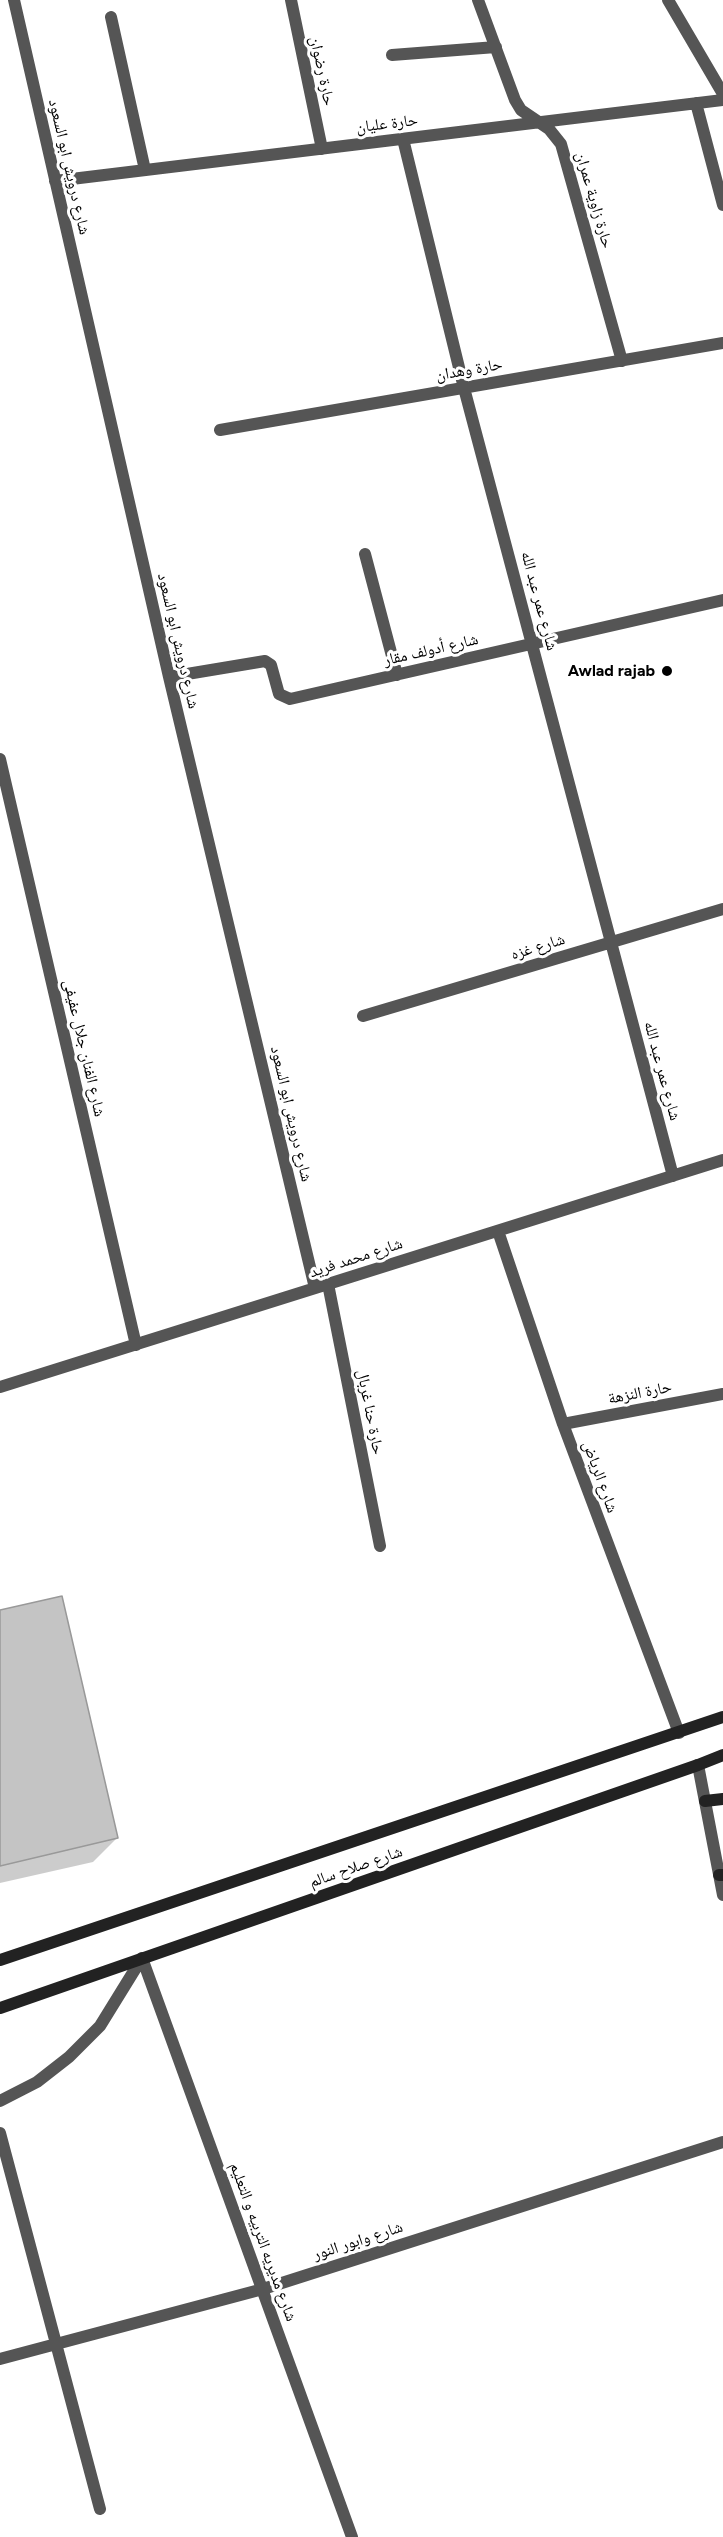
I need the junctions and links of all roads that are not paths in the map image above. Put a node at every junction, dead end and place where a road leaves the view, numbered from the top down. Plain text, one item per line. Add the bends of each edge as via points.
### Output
1 (14, 0) edge
2 (291, 0) edge
3 (478, 0) edge
4 (668, 0) edge
5 (111, 17) dead end
6 (496, 47) junction
7 (392, 54) dead end
8 (723, 94) edge
9 (723, 100) edge
10 (696, 103) junction
11 (538, 123) junction
12 (403, 139) junction
13 (322, 149) junction
14 (145, 170) junction
15 (55, 181) junction
16 (723, 206) edge
17 (723, 343) edge
18 (622, 361) junction
19 (464, 388) junction
20 (220, 430) dead end
21 (365, 554) dead end
22 (723, 600) edge
23 (533, 644) junction
24 (397, 675) junction
25 (169, 678) junction
26 (0, 759) edge
27 (723, 909) edge
28 (610, 943) junction
29 (363, 1016) dead end
30 (723, 1160) edge
31 (673, 1176) junction
32 (498, 1231) junction
33 (328, 1284) junction
34 (315, 1288) junction
35 (136, 1345) junction
36 (0, 1387) edge
37 (723, 1395) edge
38 (563, 1424) junction
39 (380, 1546) dead end
40 (723, 1717) edge
41 (679, 1733) junction
42 (723, 1755) edge
43 (698, 1766) junction
44 (723, 1799) edge
45 (705, 1801) junction
46 (721, 1875) edge
47 (723, 1895) edge
48 (142, 1958) junction
49 (0, 1960) edge
50 (0, 2008) edge
51 (0, 2101) edge
52 (0, 2133) edge
53 (723, 2142) edge
54 (263, 2289) junction
55 (56, 2344) junction
56 (0, 2359) edge
57 (100, 2509) dead end
58 (352, 2537) edge

1 - 15 street, شارع درويش ابو السعود
2 - 13 street, حارة رضوان
3 - 6 street, حارة زاوية عمران
4 - 8 street
5 - 14 street
6 - 7 street
6 - 11 street, حارة زاوية عمران via 515,100
9 - 10 street, حارة عليان
10 - 11 street, حارة عليان
10 - 16 street
11 - 12 street, حارة عليان
11 - 18 street, حارة زاوية عمران via 561,144
12 - 13 street, حارة عليان
12 - 19 street, شارع عمر عبد الله
13 - 14 street, حارة عليان
14 - 15 street, حارة عليان
15 - 25 street, شارع درويش ابو السعود
17 - 18 street, حارة وهدان
18 - 19 street, حارة وهدان
19 - 20 street, حارة وهدان
19 - 23 street, شارع عمر عبد الله
21 - 24 street
22 - 23 street, شارع أدولف مقار
23 - 24 street, شارع أدولف مقار
23 - 28 street, شارع عمر عبد الله
24 - 25 street, شارع أدولف مقار via 290,699 279,694 271,665 265,661
25 - 34 street, شارع درويش ابو السعود
26 - 35 street, شارع الفنان جلال عفيفى
27 - 28 street, شارع غزه
28 - 29 street, شارع غزه
28 - 31 street, شارع عمر عبد الله
30 - 31 street, شارع محمد فريد
31 - 32 street, شارع محمد فريد
32 - 33 street, شارع محمد فريد
32 - 38 street, شارع الرياض
33 - 34 street, شارع محمد فريد
33 - 39 street, حارة حنا غربال
34 - 35 street, شارع محمد فريد
35 - 36 street, شارع محمد فريد
37 - 38 street, حارة النزهة
38 - 41 street, شارع الرياض
40 - 41 street, شارع صلاح سالم
41 - 49 street, شارع صلاح سالم
42 - 43 street, شارع صلاح سالم
43 - 45 street
43 - 48 street, شارع صلاح سالم
44 - 45 street
45 - 46 street
46 - 47 street
48 - 50 street, شارع صلاح سالم
48 - 51 street via 100,2026 36,2082
48 - 54 street, شارع مديريه التربيه و التعليم
52 - 55 street
53 - 54 street, شارع وابور النور
54 - 55 street, شارع وابور النور
54 - 58 street, شارع مديريه التربيه و التعليم
55 - 56 street, شارع وابور النور
55 - 57 street

